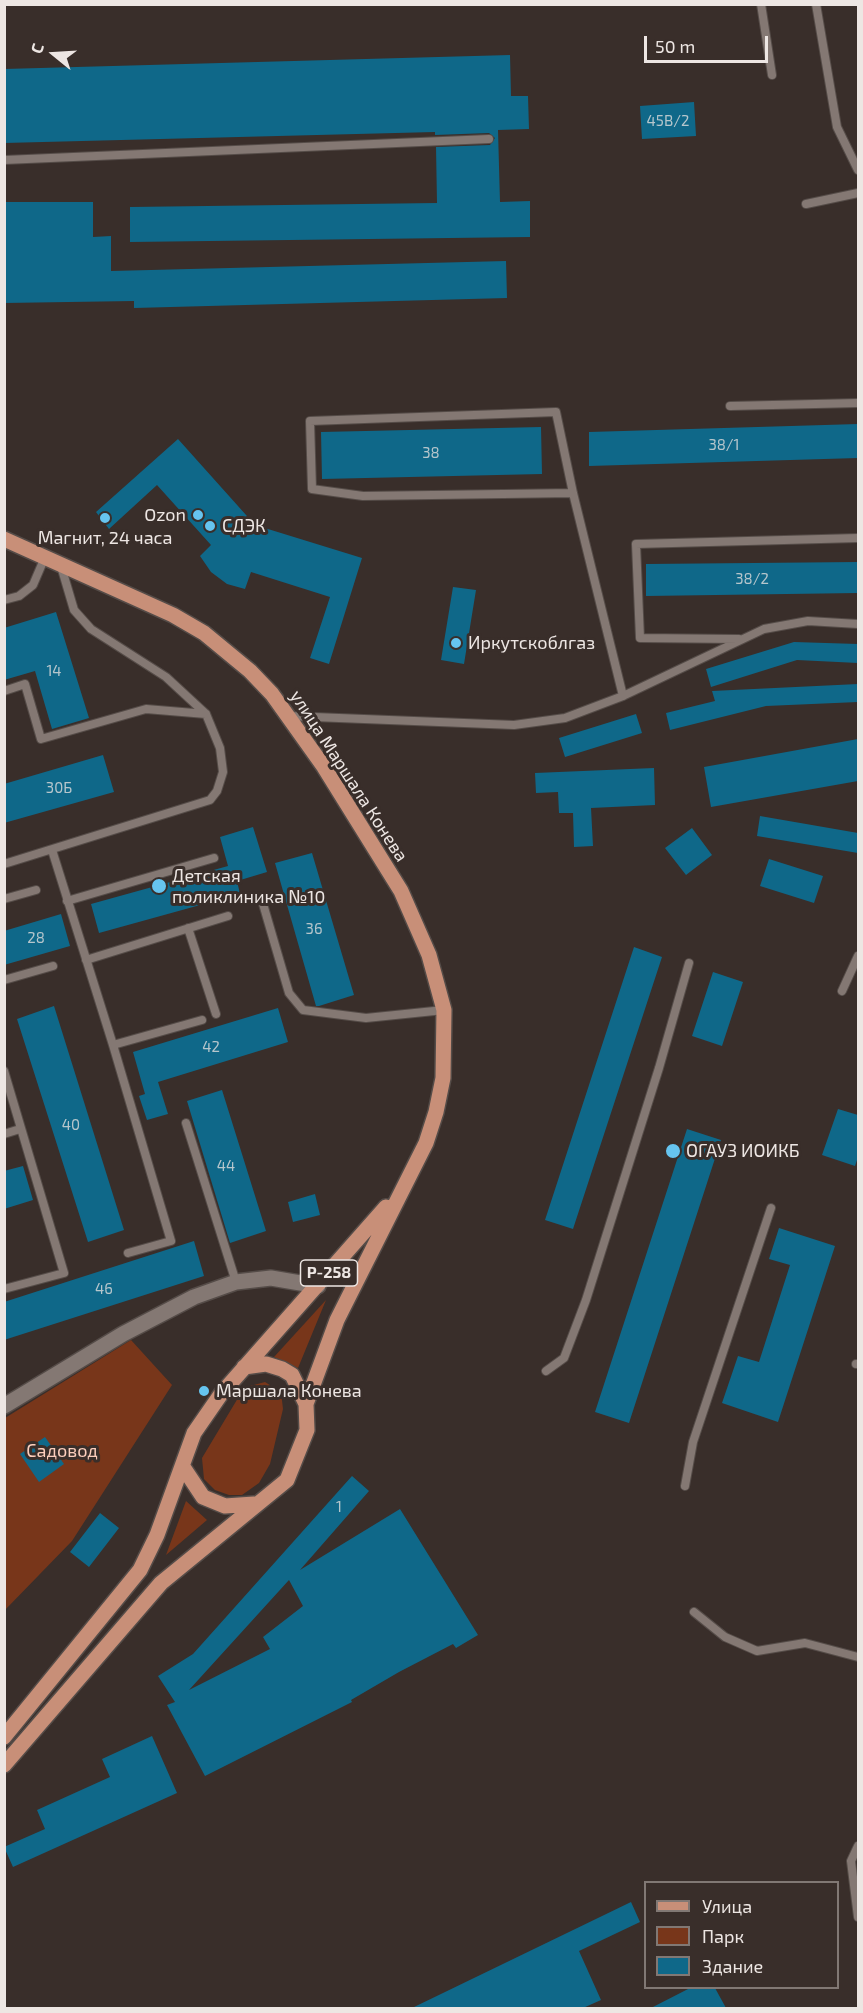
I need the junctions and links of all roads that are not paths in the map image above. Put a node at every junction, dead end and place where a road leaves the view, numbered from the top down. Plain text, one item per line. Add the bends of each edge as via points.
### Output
1 (761, 4) edge
2 (816, 4) edge
3 (772, 75) dead end
4 (489, 139) dead end
5 (4, 160) edge
6 (858, 170) edge
7 (858, 193) edge
8 (806, 204) dead end
9 (858, 403) edge
10 (730, 406) dead end
11 (573, 493) junction
12 (858, 538) edge
13 (4, 539) edge
14 (45, 557) junction
15 (61, 564) junction
16 (4, 600) edge
17 (858, 624) edge
18 (744, 639) junction
19 (4, 691) edge
20 (623, 696) junction
21 (206, 714) junction
22 (289, 716) junction
23 (52, 850) junction
24 (214, 858) dead end
25 (4, 864) edge
26 (36, 890) dead end
27 (261, 897) dead end
28 (4, 899) edge
29 (67, 901) junction
30 (228, 916) dead end
31 (188, 928) junction
32 (858, 956) edge
33 (86, 960) junction
34 (689, 963) dead end
35 (53, 966) dead end
36 (4, 980) edge
37 (842, 991) dead end
38 (444, 1010) junction
39 (216, 1014) dead end
40 (202, 1020) dead end
41 (113, 1045) junction
42 (4, 1071) edge
43 (186, 1122) dead end
44 (20, 1129) junction
45 (4, 1134) edge
46 (408, 1175) junction
47 (771, 1208) dead end
48 (128, 1253) dead end
49 (236, 1282) junction
50 (318, 1286) junction
51 (4, 1289) edge
52 (244, 1367) junction
53 (546, 1371) dead end
54 (306, 1404) junction
55 (4, 1406) edge
56 (183, 1467) junction
57 (685, 1486) dead end
58 (254, 1504) junction
59 (694, 1612) dead end
60 (858, 1657) edge
61 (4, 1737) edge
62 (4, 1765) edge
63 (858, 1845) edge
64 (858, 1917) edge

1 - 3 lane
2 - 6 lane via 837,127
4 - 5 lane
7 - 8 lane
9 - 10 lane
11 - 11 lane via 556,412 310,421 312,489 363,496
11 - 20 lane
12 - 18 lane via 636,544 640,638
13 - 14 main road, улица Маршала Конева
14 - 15 main road, улица Маршала Конева
14 - 16 lane via 33,585 19,596
15 - 21 lane via 74,610 92,628 166,676
15 - 22 main road, улица Маршала Конева via 168,612 204,633 250,670
17 - 18 lane via 808,621 764,629
18 - 20 lane
19 - 21 lane via 25,684 41,739 146,709
20 - 22 lane via 565,718 514,725
21 - 23 lane via 220,748 223,772 210,800
22 - 38 main road, улица Маршала Конева via 401,891 429,955
23 - 25 lane
23 - 29 lane
24 - 29 lane
26 - 28 lane
27 - 38 lane via 289,993 303,1010 366,1018
29 - 33 lane
30 - 31 lane
31 - 33 lane
31 - 39 lane
32 - 37 lane
33 - 41 lane
34 - 53 lane via 586,1299 564,1358
35 - 36 lane
38 - 46 main road, улица Маршала Конева via 443,1078 436,1112 426,1143
40 - 41 lane
41 - 48 lane via 171,1240
42 - 44 lane
43 - 49 lane
44 - 45 lane
44 - 51 lane via 64,1272
46 - 50 main road, Р-258
46 - 54 main road, Р-258 via 337,1320
47 - 57 lane via 693,1442
49 - 50 street via 271,1278
49 - 55 street via 194,1297 123,1334
50 - 52 main road, Р-258
52 - 54 main road via 266,1364 282,1369 292,1375
52 - 56 main road, Р-258 via 194,1433
54 - 58 main road, Р-258 via 307,1430 287,1480
56 - 58 main road via 203,1497 225,1506
56 - 61 main road, Р-258 via 140,1570
58 - 62 main road, Р-258 via 161,1583
59 - 60 lane via 725,1637 757,1650 805,1643
63 - 64 lane via 851,1861

